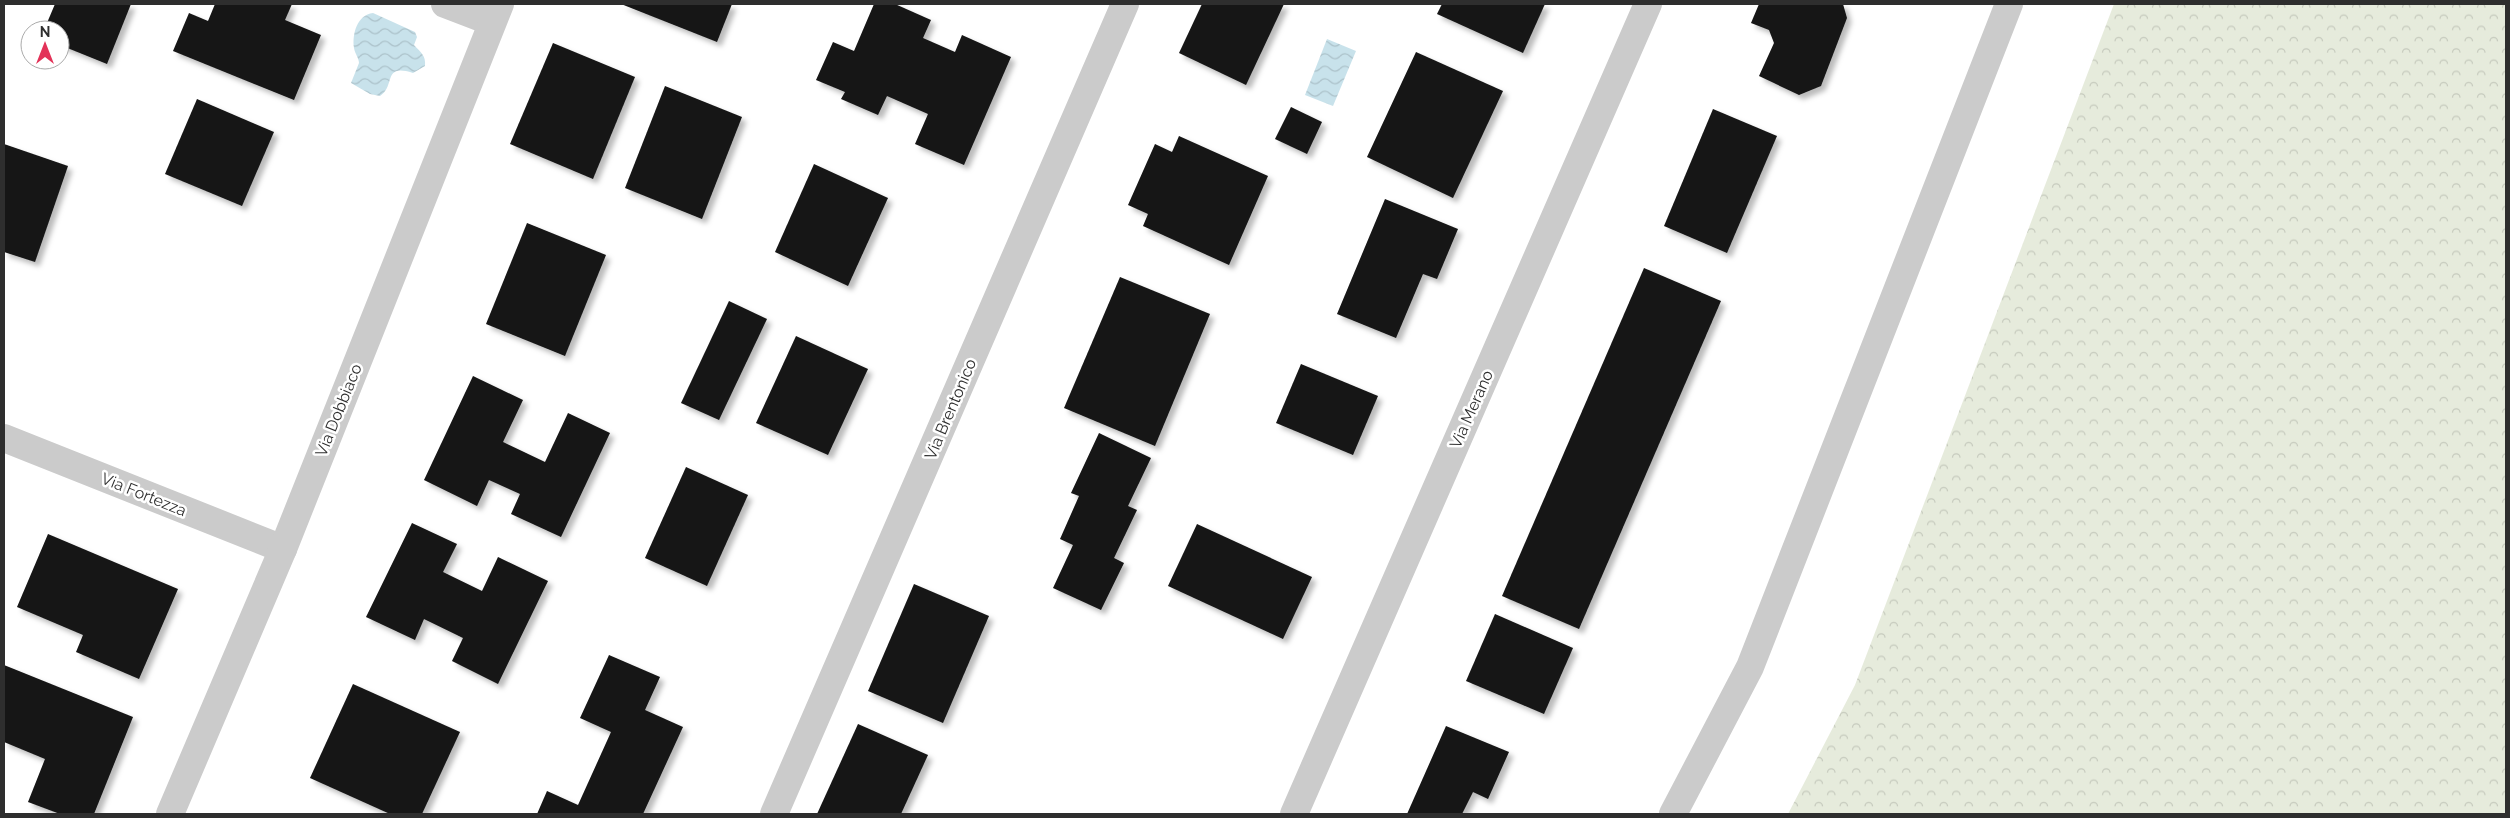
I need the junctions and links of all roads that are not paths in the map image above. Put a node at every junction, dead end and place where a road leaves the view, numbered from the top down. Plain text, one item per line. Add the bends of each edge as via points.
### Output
1 (445, 4) edge
2 (1125, 4) edge
3 (1648, 4) edge
4 (2008, 4) edge
5 (496, 13) edge
6 (4, 438) edge
7 (283, 549) junction
8 (170, 814) edge
9 (774, 814) edge
10 (1294, 814) edge
11 (1673, 814) edge

1 - 5 street
2 - 9 street, Via Brentonico
3 - 10 street, Via Merano
4 - 11 street via 1750,668
5 - 7 street, Via Dobbiaco
6 - 7 street, Via Fortezza
7 - 8 street, Via Dobbiaco

